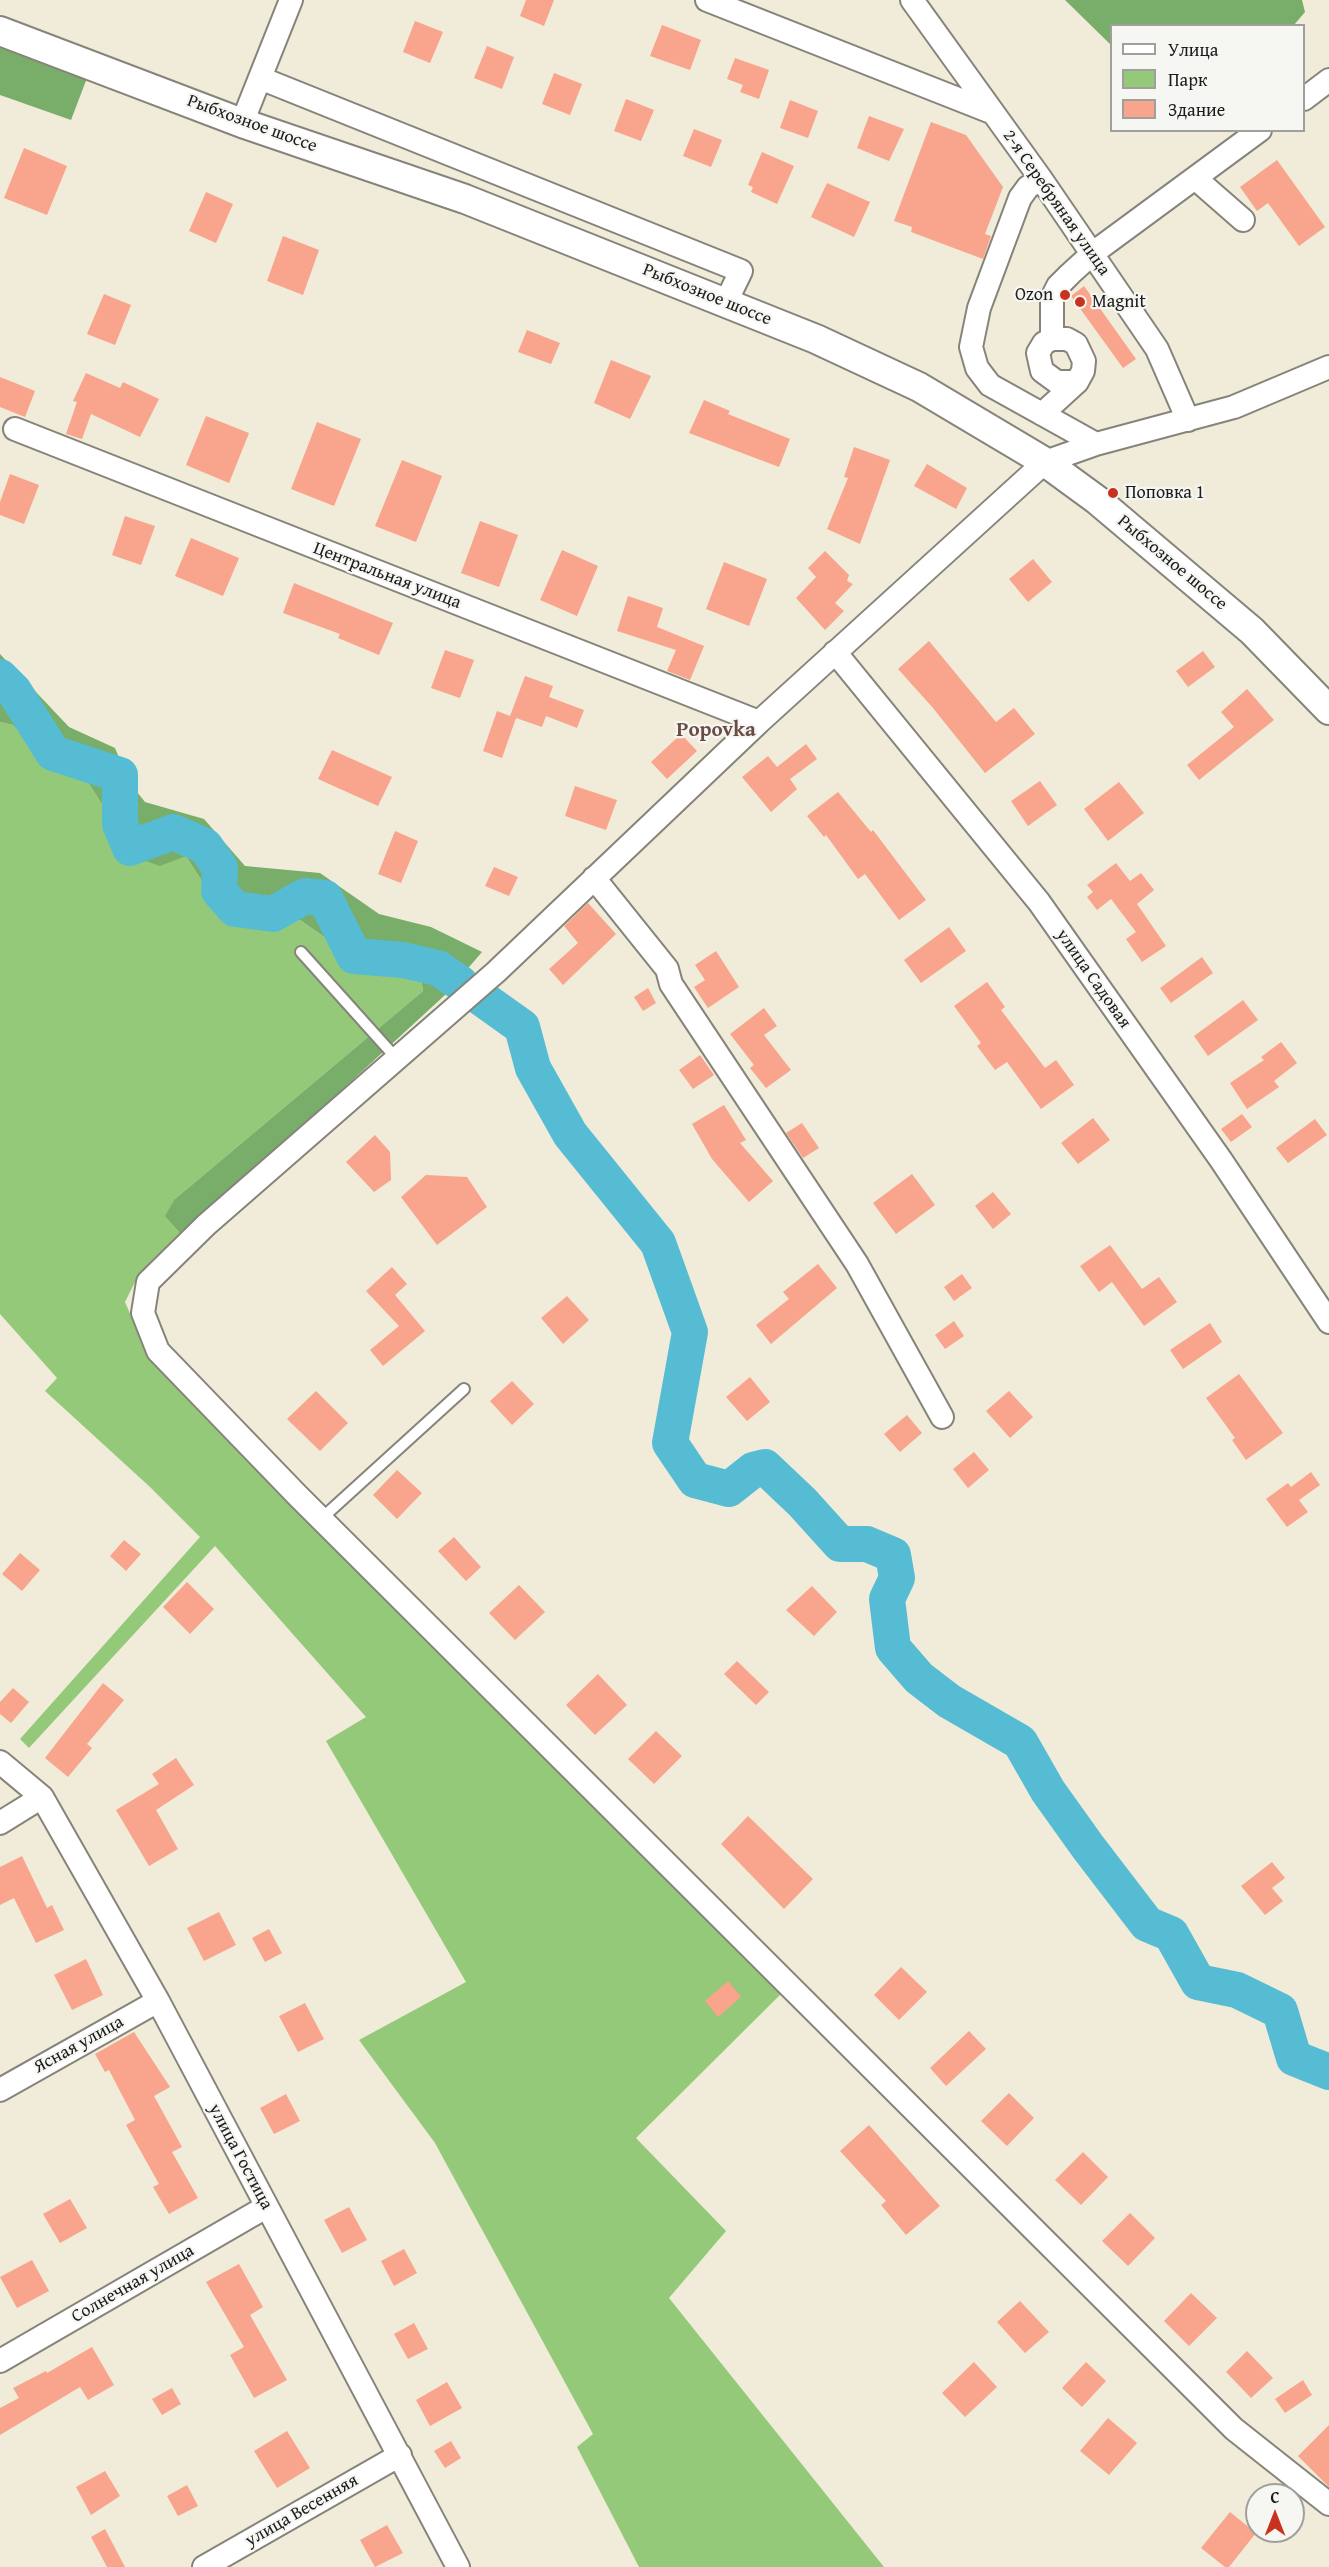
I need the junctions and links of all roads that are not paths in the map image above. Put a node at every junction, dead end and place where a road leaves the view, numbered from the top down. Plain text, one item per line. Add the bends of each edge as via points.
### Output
1 (291, 0) edge
2 (707, 0) edge
3 (912, 0) edge
4 (0, 31) edge
5 (260, 78) junction
6 (1329, 80) edge
7 (1305, 98) edge
8 (992, 112) junction
9 (242, 123) junction
10 (1257, 132) edge
11 (1195, 178) junction
12 (1041, 179) junction
13 (1242, 220) dead end
14 (1093, 253) junction
15 (726, 302) junction
16 (1052, 339) junction
17 (1329, 367) edge
18 (1077, 382) junction
19 (1042, 414) junction
20 (1188, 420) junction
21 (15, 429) dead end
22 (1096, 444) junction
23 (1045, 462) junction
24 (835, 652) junction
25 (1329, 710) edge
26 (759, 722) junction
27 (594, 878) junction
28 (301, 952) dead end
29 (396, 1059) junction
30 (1329, 1322) edge
31 (465, 1389) dead end
32 (942, 1417) dead end
33 (321, 1519) junction
34 (0, 1762) edge
35 (42, 1797) junction
36 (0, 1823) edge
37 (158, 2001) junction
38 (0, 2090) edge
39 (266, 2207) junction
40 (0, 2361) edge
41 (400, 2455) junction
42 (1329, 2504) edge
43 (204, 2567) edge
44 (458, 2567) edge

1 - 5 street
2 - 8 street, 2-я Серебряная улица
3 - 8 street, 2-я Серебряная улица
4 - 9 street, Рыбхозное шоссе
5 - 9 street
5 - 15 street via 741,271
6 - 7 street
8 - 12 street, 2-я Серебряная улица
9 - 15 street, Рыбхозное шоссе via 465,198
10 - 11 street
11 - 13 street
11 - 14 street
12 - 14 street, 2-я Серебряная улица
12 - 19 street via 1020,198 979,308 971,347 977,368 990,385
14 - 16 street via 1058,286 1052,298
14 - 20 street, 2-я Серебряная улица via 1158,349
15 - 23 street, Рыбхозное шоссе via 920,387
16 - 18 street via 1067,339 1081,352 1083,371
16 - 18 street via 1038,353 1042,371 1057,382
17 - 20 street via 1234,407
18 - 19 street
19 - 22 street
20 - 22 street
21 - 26 street, Центральная улица
22 - 23 street
23 - 24 street
23 - 25 street, Рыбхозное шоссе via 1097,500 1252,631
24 - 26 street
24 - 30 street, улица Садовая via 1039,902 1221,1160
26 - 27 street
27 - 29 street via 496,972
27 - 32 street via 667,969 671,984 857,1264
28 - 29 lane
29 - 33 street via 206,1224 148,1282 143,1313 158,1351
31 - 33 lane
33 - 42 street via 1234,2429
34 - 35 street, улица Гостица
35 - 36 street
35 - 37 street, улица Гостица
37 - 38 street, Ясная улица
37 - 39 street, улица Гостица
39 - 40 street, Солнечная улица
39 - 41 street, улица Гостица
41 - 43 street, улица Весенняя
41 - 44 street, улица Гостица

